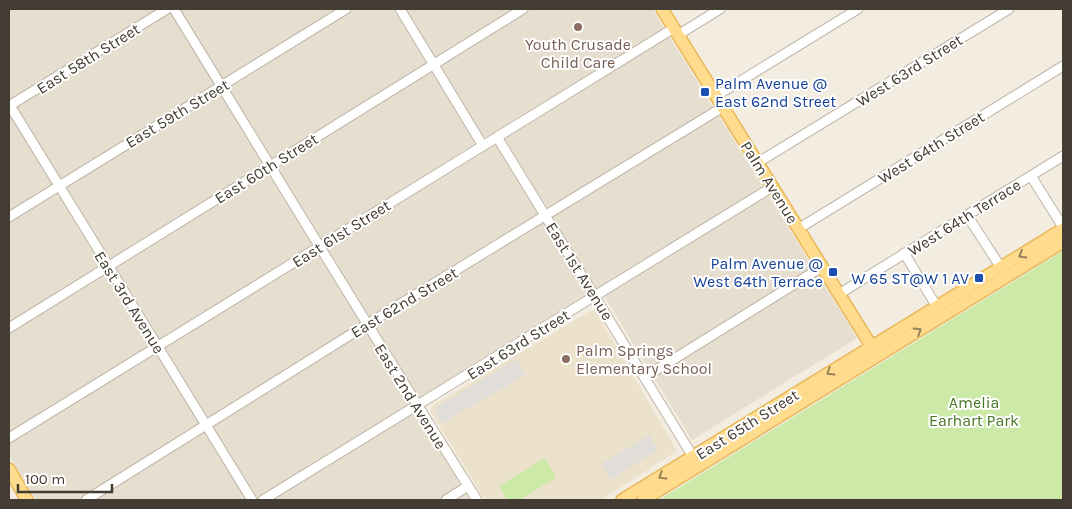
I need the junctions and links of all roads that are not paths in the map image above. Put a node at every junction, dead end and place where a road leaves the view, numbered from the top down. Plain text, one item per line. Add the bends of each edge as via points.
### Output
1 (167, 9) edge
2 (174, 9) edge
3 (346, 9) edge
4 (400, 9) edge
5 (523, 9) edge
6 (662, 9) edge
7 (720, 9) edge
8 (858, 9) edge
9 (1009, 9) edge
10 (676, 31) junction
11 (434, 63) junction
12 (1063, 66) edge
13 (222, 86) junction
14 (716, 96) junction
15 (9, 105) edge
16 (723, 107) junction
17 (497, 137) junction
18 (483, 146) junction
19 (1063, 156) edge
20 (757, 163) junction
21 (271, 166) junction
22 (1031, 176) junction
23 (59, 186) junction
24 (772, 187) junction
25 (967, 215) junction
26 (546, 216) junction
27 (9, 217) edge
28 (798, 228) junction
29 (1063, 228) edge
30 (1063, 242) edge
31 (320, 246) junction
32 (904, 254) junction
33 (107, 265) junction
34 (822, 267) junction
35 (1004, 272) junction
36 (838, 294) junction
37 (595, 296) junction
38 (937, 307) junction
39 (366, 325) junction
40 (9, 328) edge
41 (157, 346) junction
42 (874, 351) junction
43 (645, 376) junction
44 (418, 406) junction
45 (206, 426) junction
46 (9, 438) edge
47 (696, 459) junction
48 (9, 470) edge
49 (468, 486) junction
50 (27, 500) edge
51 (86, 500) edge
52 (252, 500) edge
53 (263, 500) edge
54 (446, 500) edge
55 (477, 500) edge
56 (622, 500) edge
57 (643, 500) edge

1 - 15 street, East 58th Street
2 - 13 street, East 2nd Avenue
3 - 13 street, East 59th Street
4 - 11 street
5 - 11 street, East 60th Street
6 - 10 main road, Palm Avenue
7 - 10 street, East 61st Street
8 - 14 street
9 - 20 street, West 63rd Street
10 - 14 main road, Palm Avenue
10 - 17 street, East 61st Street
11 - 18 street
11 - 21 street, East 60th Street
12 - 28 street, West 64th Street
13 - 21 street, East 2nd Avenue
13 - 23 street, East 59th Street
14 - 16 main road, Palm Avenue
15 - 23 street, East 3rd Avenue
16 - 20 main road, Palm Avenue
16 - 26 street, East 62nd Street
17 - 18 street, East 61st Street
17 - 26 street, East 1st Avenue
18 - 31 street, East 61st Street
19 - 22 street, West 64th Terrace
20 - 24 main road, Palm Avenue
21 - 31 street, East 2nd Avenue
21 - 33 street, East 60th Street
22 - 25 street, West 64th Terrace
22 - 29 street
23 - 27 street, East 59th Street
23 - 33 street, East 3rd Avenue
24 - 28 main road, Palm Avenue
24 - 37 street, East 63rd Street
25 - 32 street, West 64th Terrace
25 - 35 street
26 - 37 street, East 1st Avenue
26 - 39 street, East 62nd Street
28 - 34 main road, Palm Avenue
29 -> 35 main road
30 - 35 main road
31 - 39 street, East 2nd Avenue
31 - 41 street, East 61st Street
32 - 36 street, West 64th Terrace
32 - 38 street
33 - 40 street, East 60th Street
33 - 41 street, East 3rd Avenue
34 - 36 main road, Palm Avenue
34 - 43 street
35 - 38 main road
42 -> 35 main road
36 - 42 main road, Palm Avenue
37 - 43 street, East 1st Avenue
37 - 44 street, East 63rd Street
38 - 42 main road
39 - 44 street, East 2nd Avenue
39 - 45 street, East 62nd Street
41 - 45 street, East 3rd Avenue
41 - 46 street, East 61st Street
42 - 47 main road, East 65th Street
43 - 47 street, East 1st Avenue
44 - 49 street, East 2nd Avenue
44 - 53 street, East 63rd Street
45 - 51 street, East 62nd Street
45 - 52 street, East 3rd Avenue
47 -> 56 main road, East 65th Street
47 - 57 main road, East 65th Street
48 - 50 main road
49 - 54 street
49 - 55 street, East 2nd Avenue

